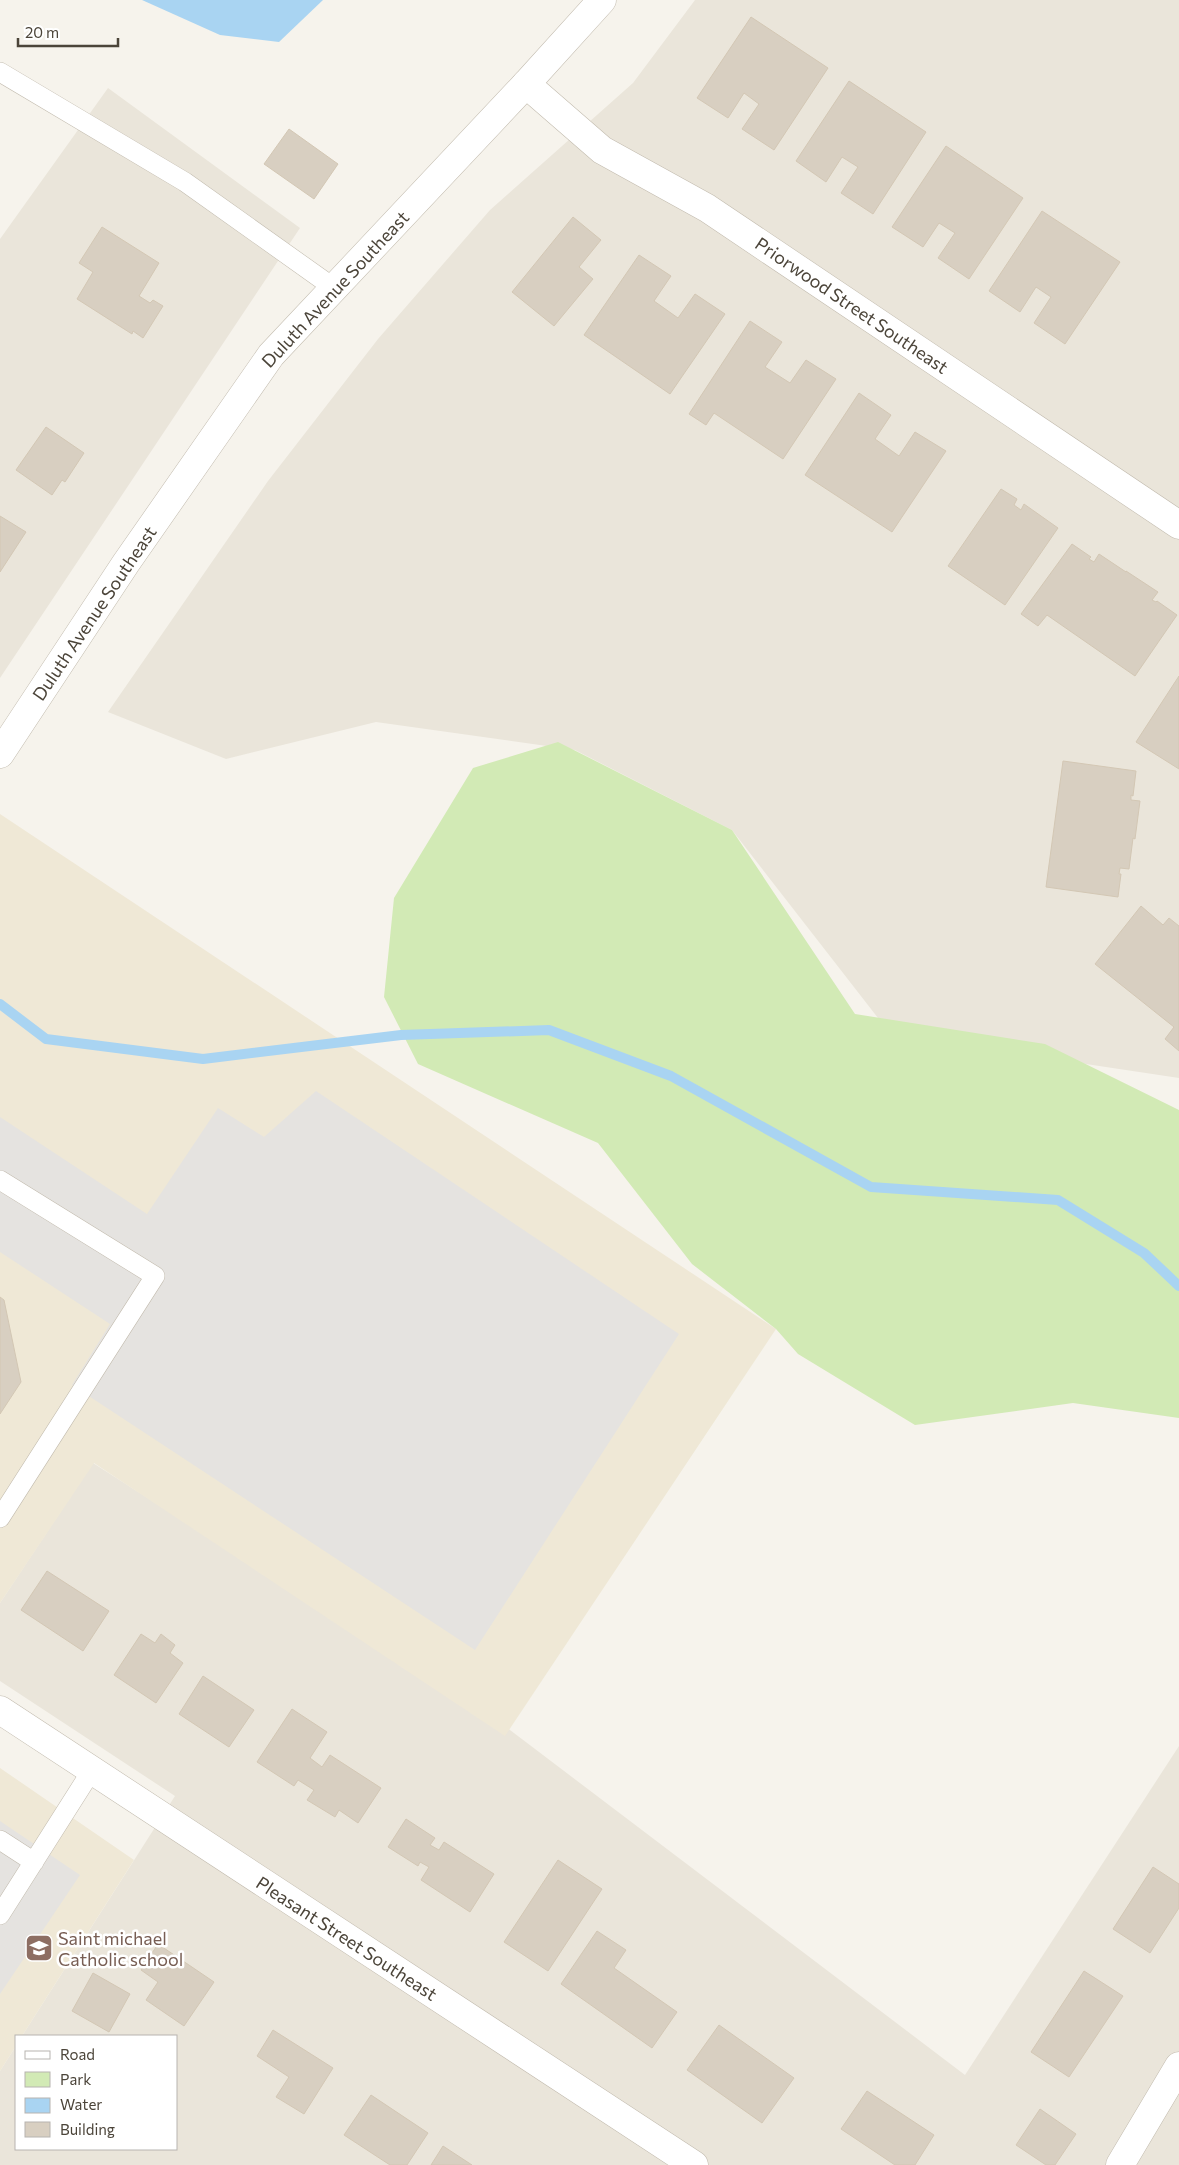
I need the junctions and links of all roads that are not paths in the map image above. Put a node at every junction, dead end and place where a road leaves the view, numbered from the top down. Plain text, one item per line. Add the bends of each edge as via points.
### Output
1 (602, 0) edge
2 (0, 72) edge
3 (526, 84) junction
4 (334, 288) junction
5 (1179, 525) edge
6 (0, 754) edge
7 (0, 1180) edge
8 (0, 1518) edge
9 (0, 1710) edge
10 (92, 1770) junction
11 (0, 1840) edge
12 (34, 1862) junction
13 (0, 1915) edge
14 (1179, 2066) edge
15 (694, 2165) edge
16 (1120, 2165) edge

1 - 3 street, Duluth Avenue Southeast
2 - 4 lane via 185,182
3 - 4 street, Duluth Avenue Southeast
3 - 5 street, Priorwood Street Southeast via 602,150 707,208
4 - 6 street, Duluth Avenue Southeast via 271,355 126,563
7 - 8 lane via 155,1276
9 - 10 street, Pleasant Street Southeast
10 - 12 lane
10 - 15 street, Pleasant Street Southeast
11 - 12 lane
12 - 13 lane
14 - 16 street

